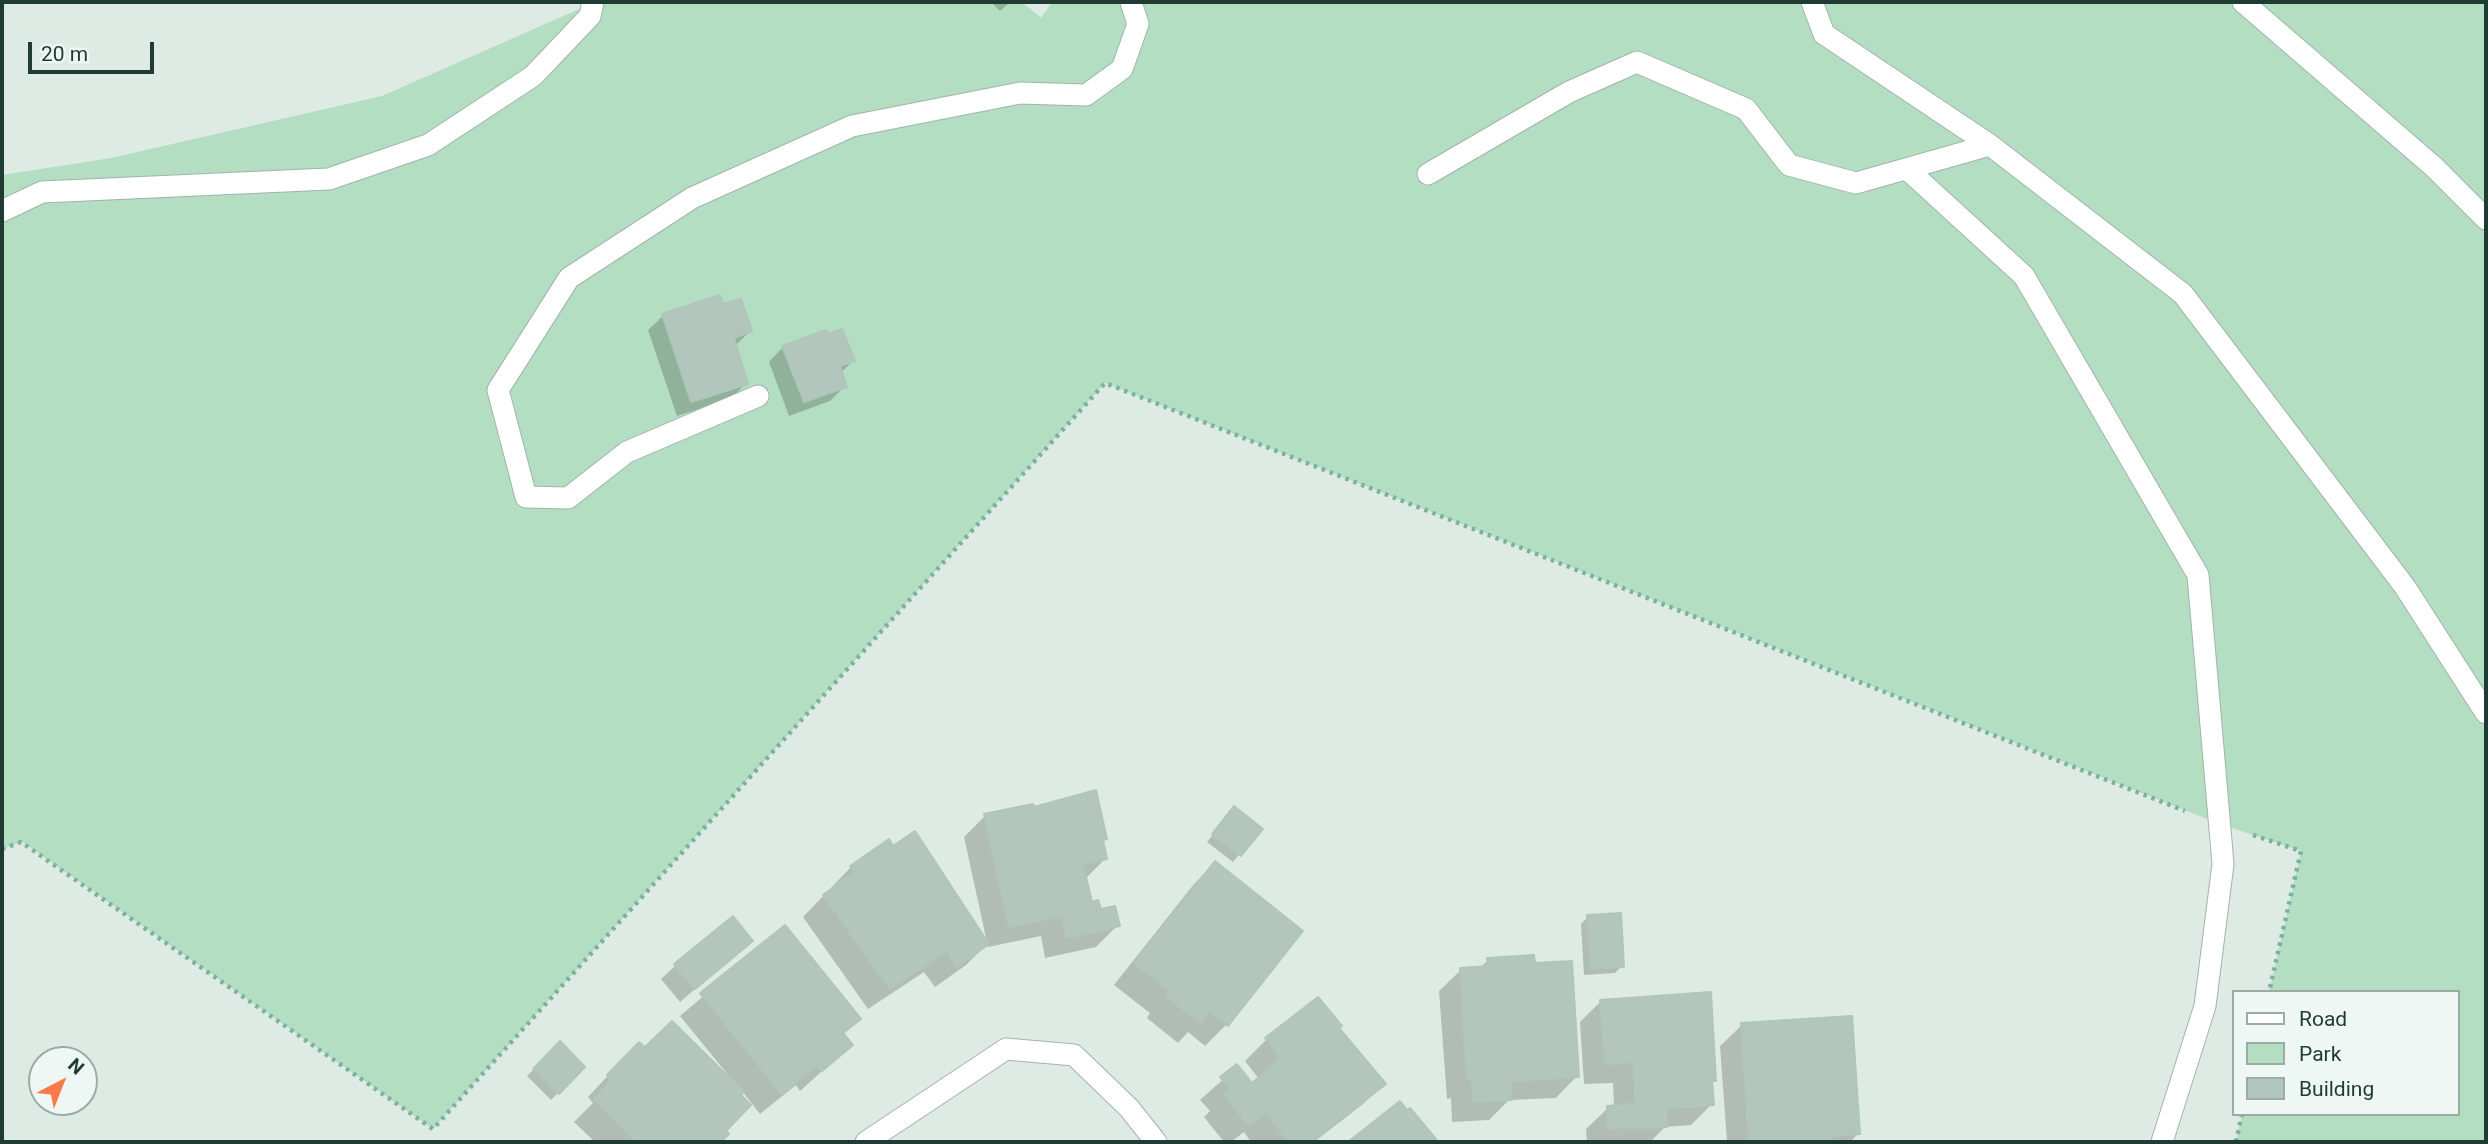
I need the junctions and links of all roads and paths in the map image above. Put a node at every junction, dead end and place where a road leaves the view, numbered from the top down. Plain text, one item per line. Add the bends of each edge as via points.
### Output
1 (593, 2) edge
2 (1131, 2) edge
3 (1812, 2) edge
4 (2243, 2) edge
5 (1990, 145) junction
6 (1907, 169) junction
7 (1428, 174) dead end
8 (2, 211) edge
9 (2486, 219) edge
10 (758, 396) dead end
11 (2486, 713) edge
12 (2220, 824) junction
13 (2, 849) edge
14 (2269, 990) edge
15 (2242, 1116) edge
16 (866, 1142) edge
17 (1156, 1142) edge
18 (2162, 1142) edge
19 (2236, 1142) edge

1 - 8 street via 590,16 533,76 428,145 329,180 42,192
2 - 10 street via 1138,24 1122,69 1086,95 1020,93 852,126 692,198 569,278 498,390 526,497 568,498 627,452
3 - 5 street via 1824,34
4 - 9 street via 2434,167
5 - 6 street
5 - 11 street via 2183,294 2406,587
6 - 7 street via 1856,183 1789,164 1746,109 1637,62 1569,92
6 - 12 street via 2024,276 2198,575
12 - 13 path via 1105,383 432,1129 21,842
12 - 14 path via 2301,851
12 - 18 street via 2223,864 2205,1006
15 - 19 path
16 - 17 street via 1006,1049 1074,1055 1129,1108

